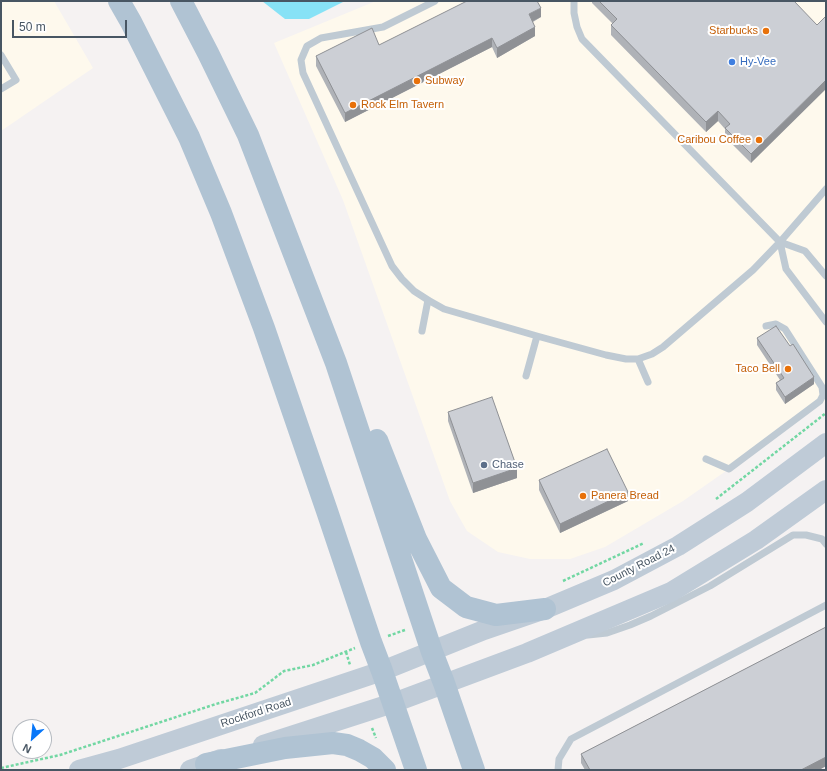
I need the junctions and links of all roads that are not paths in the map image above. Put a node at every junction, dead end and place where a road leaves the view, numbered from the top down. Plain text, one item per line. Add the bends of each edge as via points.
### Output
1 (119, 1) edge
2 (180, 1) edge
3 (435, 1) edge
4 (574, 1) edge
5 (1, 55) edge
6 (1, 89) edge
7 (826, 189) edge
8 (780, 242) junction
9 (826, 276) edge
10 (428, 300) junction
11 (826, 322) edge
12 (766, 326) dead end
13 (422, 331) dead end
14 (537, 336) junction
15 (638, 359) junction
16 (336, 363) junction
17 (526, 376) dead end
18 (648, 382) dead end
19 (826, 443) edge
20 (706, 458) dead end
21 (826, 490) edge
22 (826, 544) edge
23 (826, 604) edge
24 (546, 609) junction
25 (560, 639) junction
26 (432, 652) junction
27 (382, 671) junction
28 (444, 683) junction
29 (393, 703) junction
30 (198, 767) edge
31 (79, 770) edge
32 (385, 770) edge
33 (416, 770) edge
34 (474, 770) edge
35 (558, 770) edge

1 - 27 main road via 189,137 221,213 264,328
2 - 16 main road via 248,135
3 - 10 lane via 384,27 321,38 307,46 301,60 303,72 392,266 414,291
4 - 8 lane via 577,27 582,39
5 - 6 lane via 16,80
7 - 8 lane
8 - 9 lane via 805,251
8 - 11 lane via 786,269
8 - 15 lane via 753,270 663,347
10 - 13 lane
10 - 14 lane via 444,309
12 - 20 lane via 776,324 784,329 822,387 823,395 820,402 729,469
14 - 15 lane via 612,356
14 - 17 lane
15 - 18 lane
16 - 24 main road via 374,434 416,539 441,588 466,607 496,615
16 - 26 main road
19 - 24 street, County Road 24 via 747,502 678,546 614,580
21 - 25 street via 756,540 671,592
22 - 25 lane via 822,539 793,535 710,586 651,616 607,633
23 - 35 lane via 571,739 559,759
24 - 26 street, County Road 24 via 484,630
25 - 28 street
26 - 27 street, Rockford Road
26 - 28 main road
27 - 29 main road
27 - 31 street, Rockford Road
28 - 29 street
28 - 34 main road
29 - 30 street
29 - 33 main road
30 - 32 main road via 285,748 333,743 359,750 373,758

